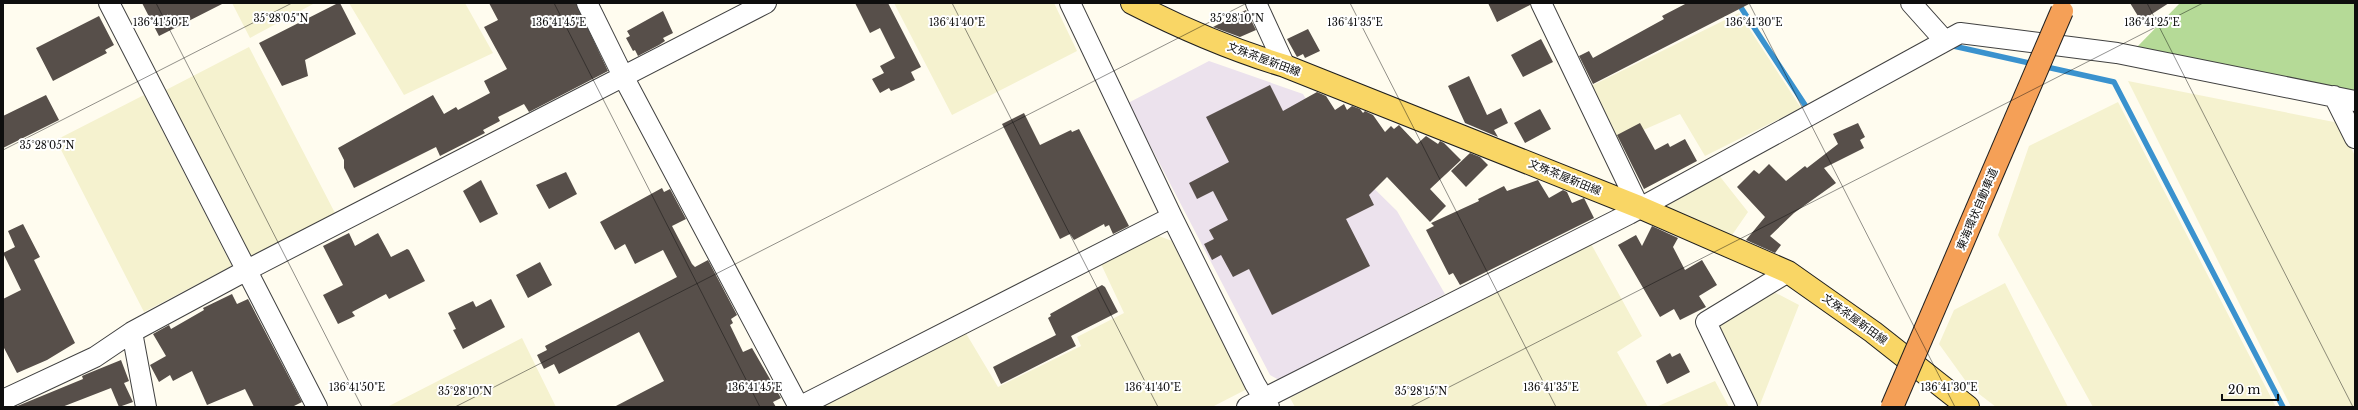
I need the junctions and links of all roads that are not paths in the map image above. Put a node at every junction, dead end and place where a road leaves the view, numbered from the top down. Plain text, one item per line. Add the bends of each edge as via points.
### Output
1 (109, 3) edge
2 (587, 3) edge
3 (766, 3) edge
4 (1070, 3) edge
5 (1132, 3) edge
6 (1256, 3) edge
7 (1541, 3) edge
8 (1911, 3) edge
9 (2062, 11) dead end
10 (1945, 41) junction
11 (1284, 66) junction
12 (624, 78) junction
13 (2334, 96) junction
14 (2355, 101) edge
15 (2355, 138) edge
16 (1639, 207) junction
17 (1172, 217) junction
18 (247, 270) junction
19 (1788, 272) junction
20 (132, 332) junction
21 (3, 400) edge
22 (1267, 402) edge
23 (146, 407) edge
24 (316, 407) edge
25 (799, 407) edge
26 (1247, 407) edge
27 (1748, 407) edge
28 (1892, 407) edge
29 (1968, 407) edge

1 - 18 street
2 - 12 street
3 - 12 street
4 - 17 street
5 - 11 main road, 文殊茶屋新田線 via 1170,23
6 - 11 street
7 - 16 street
8 - 10 street
9 - 28 highway, 東海環状自動車道, bridge
10 - 13 street via 1960,33 2117,54
10 - 16 street
11 - 16 main road, 文殊茶屋新田線
12 - 18 street
12 - 25 street
13 - 14 street
13 - 15 street
16 - 19 main road, 文殊茶屋新田線
16 - 22 street
17 - 22 street via 1255,384
17 - 25 street
18 - 20 street
18 - 24 street
19 - 27 street via 1706,322
19 - 29 main road, 文殊茶屋新田線 via 1873,332
20 - 21 street via 95,357
20 - 23 street
22 - 26 street

